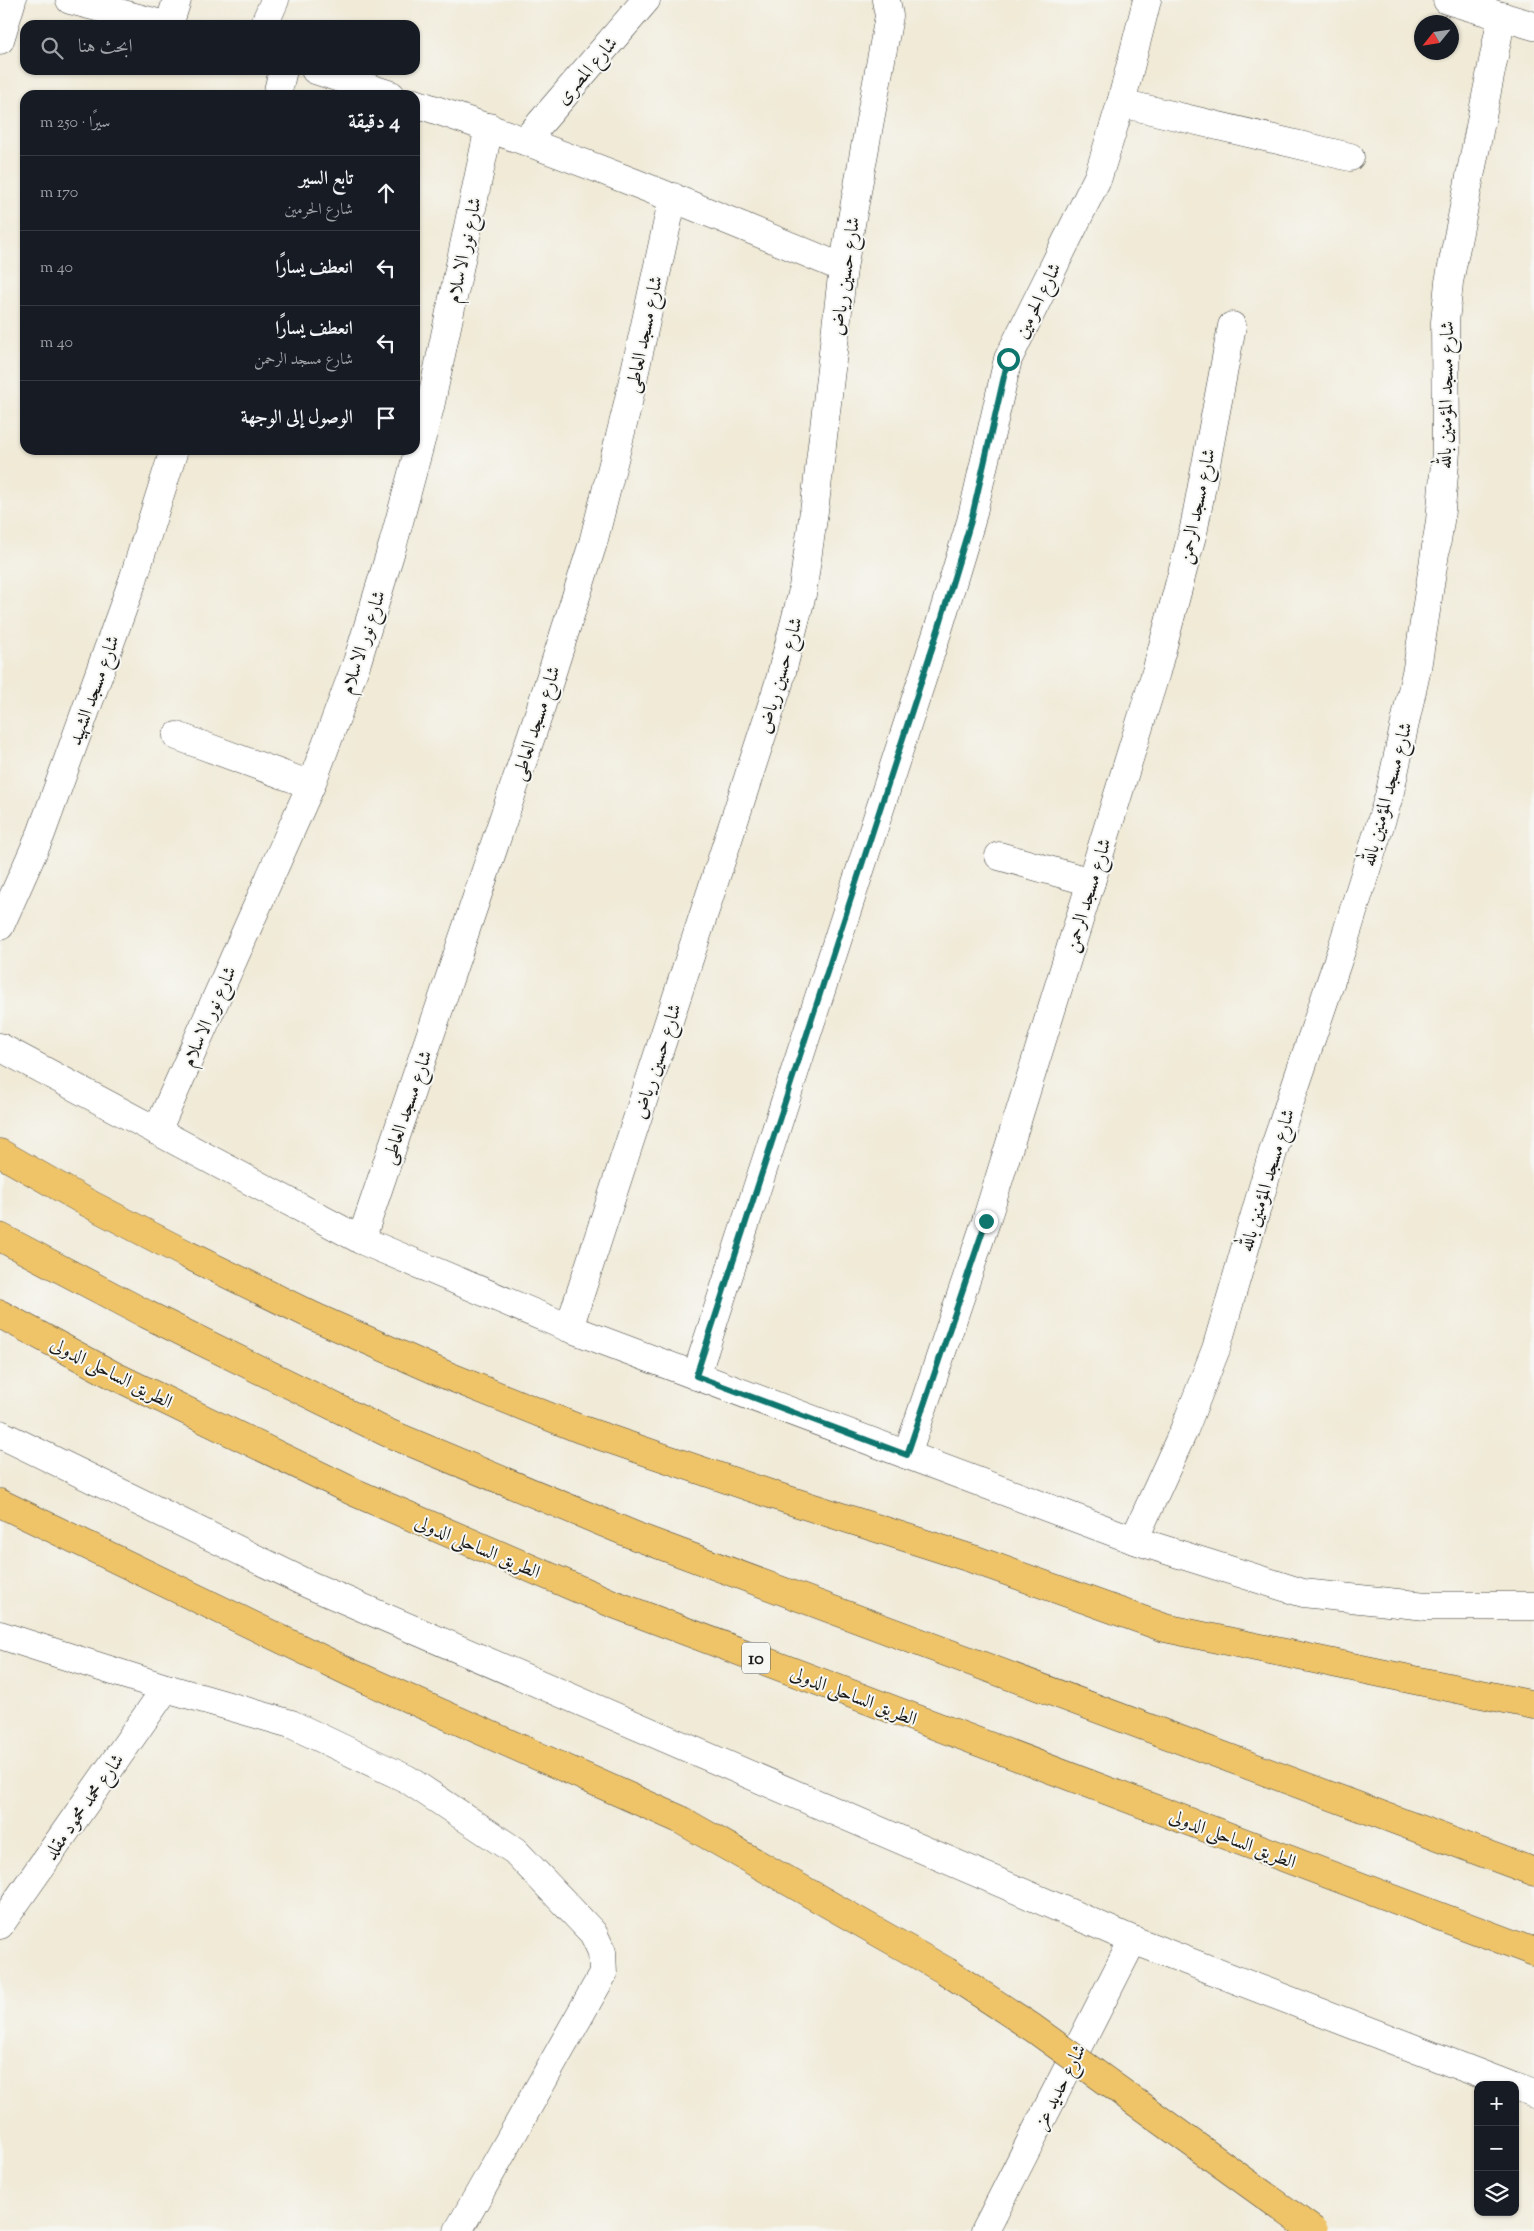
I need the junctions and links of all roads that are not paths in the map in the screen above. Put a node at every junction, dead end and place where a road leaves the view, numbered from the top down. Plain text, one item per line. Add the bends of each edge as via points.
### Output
1 (12, 0) edge
2 (70, 0) edge
3 (177, 0) edge
4 (276, 0) edge
5 (646, 0) edge
6 (886, 0) edge
7 (1147, 0) edge
8 (1447, 0) edge
9 (1502, 16) junction
10 (148, 20) edge
11 (169, 20) edge
12 (266, 20) edge
13 (1534, 26) edge
14 (0, 40) edge
15 (282, 75) edge
16 (330, 75) edge
17 (278, 90) edge
18 (376, 90) edge
19 (1121, 103) junction
20 (420, 105) edge
21 (489, 127) junction
22 (525, 141) junction
23 (1350, 157) dead end
24 (673, 196) junction
25 (843, 268) junction
26 (1232, 326) dead end
27 (420, 445) edge
28 (172, 455) edge
29 (417, 455) edge
30 (177, 736) dead end
31 (310, 785) junction
32 (999, 856) dead end
33 (1091, 882) junction
34 (0, 926) edge
35 (0, 1047) edge
36 (157, 1131) junction
37 (0, 1153) edge
38 (0, 1237) edge
39 (361, 1240) junction
40 (0, 1314) edge
41 (569, 1328) junction
42 (696, 1376) junction
43 (0, 1434) edge
44 (907, 1455) junction
45 (0, 1503) edge
46 (1134, 1540) junction
47 (1532, 1602) edge
48 (0, 1635) edge
49 (166, 1688) junction
50 (1534, 1706) edge
51 (1534, 1872) edge
52 (0, 1925) edge
53 (1133, 1940) junction
54 (1534, 1952) edge
55 (1499, 2081) edge
56 (1519, 2088) edge
57 (1534, 2094) edge
58 (458, 2231) edge
59 (985, 2231) edge
60 (1314, 2231) edge

1 - 14 street
2 - 10 street
3 - 11 street
4 - 12 street
5 - 22 street, شارع المصرى
6 - 25 street, شارع حسين رياض via 889,16
7 - 19 street, شارع الحرمين
8 - 9 street
9 - 13 street
9 - 46 street, شارع مسجد المؤمنين بالله via 1448,282 1445,322 1446,451 1440,521 1417,668 1389,796 1273,1152 1216,1349 1184,1430
15 - 17 street
16 - 18 street
19 - 23 street
19 - 42 street, شارع الحرمين via 1098,177 1008,359 971,521 939,627
20 - 21 street
21 - 22 street
21 - 27 street, شارع نور الاسلام
22 - 24 street
24 - 25 street
24 - 39 street, شارع مسجد العاطى via 626,412 593,543
25 - 41 street, شارع حسين رياض via 802,594 779,683
26 - 33 street, شارع مسجد الرحمن via 1194,528 1156,672
28 - 34 street, شارع مسجد الشهيد via 133,580 44,825
29 - 31 street, شارع نور الاسلام via 357,662
30 - 31 street
31 - 36 street, شارع نور الاسلام
32 - 33 street
33 - 44 street, شارع مسجد الرحمن via 986,1221
35 - 36 street
36 - 39 street
37 - 50 highway via 86,1202 315,1317 580,1429 973,1559 1165,1628
38 - 51 highway via 146,1314 386,1432 638,1537
39 - 41 street
40 - 54 highway, الطريق الساحلى الدولى / 10 via 113,1375 348,1489 611,1604
41 - 42 street
42 - 44 street
43 - 53 street via 310,1585
44 - 46 street
45 - 60 highway, bridge via 349,1672 679,1819 946,1971 1033,2028
46 - 47 street via 1303,1593 1426,1606
48 - 49 street
49 - 52 street, شارع محمد محمود مقلد
49 - 58 street via 291,1724 407,1779 515,1851 593,1933 602,1952 603,1974
53 - 55 street
53 - 59 street, شارع حديد عز
56 - 57 street

